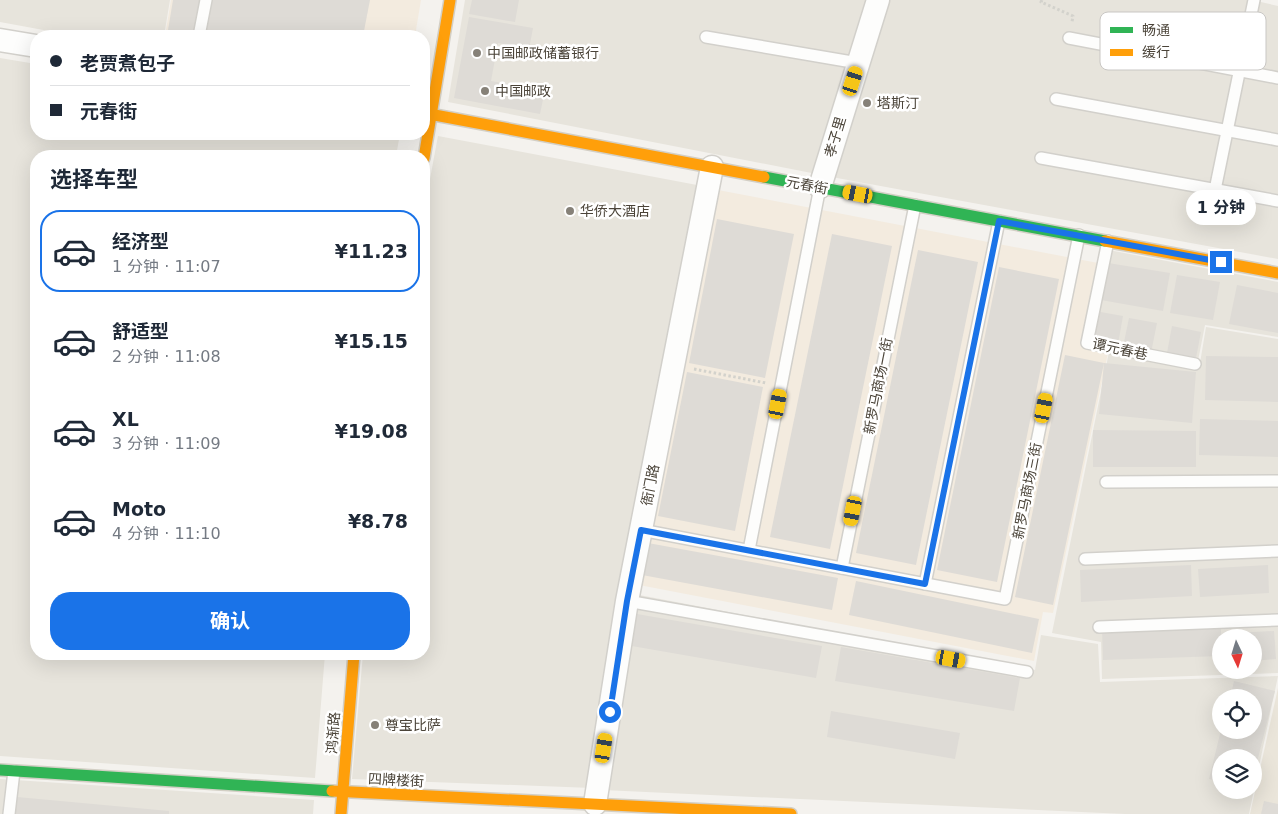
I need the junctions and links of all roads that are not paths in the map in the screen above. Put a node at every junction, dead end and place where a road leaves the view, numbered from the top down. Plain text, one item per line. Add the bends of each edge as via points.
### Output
1 (206, 0) edge
2 (450, 0) edge
3 (878, 0) edge
4 (200, 30) edge
5 (706, 37) dead end
6 (1068, 38) road end
7 (0, 40) edge
8 (1100, 44) edge
9 (30, 45) edge
10 (858, 63) junction
11 (1235, 70) edge
12 (1240, 71) junction
13 (1278, 78) edge
14 (1056, 99) dead end
15 (430, 104) edge
16 (430, 114) edge
17 (1227, 131) junction
18 (1278, 140) edge
19 (1041, 158) dead end
20 (712, 167) junction
21 (820, 187) junction
22 (1215, 190) junction
23 (1278, 201) edge
24 (915, 205) junction
25 (999, 221) junction
26 (1079, 235) junction
27 (1108, 241) junction
28 (1278, 273) edge
29 (1195, 364) dead end
30 (1278, 481) edge
31 (1106, 482) dead end
32 (641, 530) junction
33 (749, 550) junction
34 (1278, 551) edge
35 (1084, 559) dead end
36 (842, 568) junction
37 (925, 584) junction
38 (627, 601) junction
39 (1278, 620) edge
40 (1099, 627) dead end
41 (354, 660) edge
42 (1027, 672) dead end
43 (0, 770) edge
44 (14, 771) junction
45 (343, 792) junction
46 (595, 809) edge
47 (9, 814) edge
48 (342, 814) edge
49 (791, 814) edge

1 - 4 lane
2 - 15 street
3 - 10 street, 孝子里
5 - 10 lane
6 - 8 lane
7 - 9 street
10 - 21 street, 孝子里
11 - 12 lane
12 - 13 lane
12 - 17 lane
14 - 17 lane
16 - 20 street, 元春街
17 - 18 lane
17 - 22 lane
19 - 22 lane
20 - 21 street, 元春街
20 - 32 street, 衙门路
21 - 24 street, 元春街
21 - 33 lane
22 - 23 lane
24 - 25 street, 元春街
24 - 36 lane, 新罗马商场一街
25 - 26 street, 元春街
25 - 37 lane
26 - 27 street, 元春街
26 - 37 lane, 新罗马商场三街 via 1005,599
27 - 28 street, 元春街
27 - 29 lane, 谭元春巷 via 1087,343
30 - 31 lane
32 - 33 lane
32 - 38 street, 衙门路
33 - 36 lane
34 - 35 lane
36 - 37 lane
38 - 42 lane
38 - 46 street, 衙门路
39 - 40 lane
41 - 45 street, 鸿渐路
43 - 44 street, 四牌楼街
44 - 45 street, 四牌楼街
44 - 47 lane
45 - 46 street, 四牌楼街
45 - 48 street, 鸿渐路
46 - 49 street, 四牌楼街

